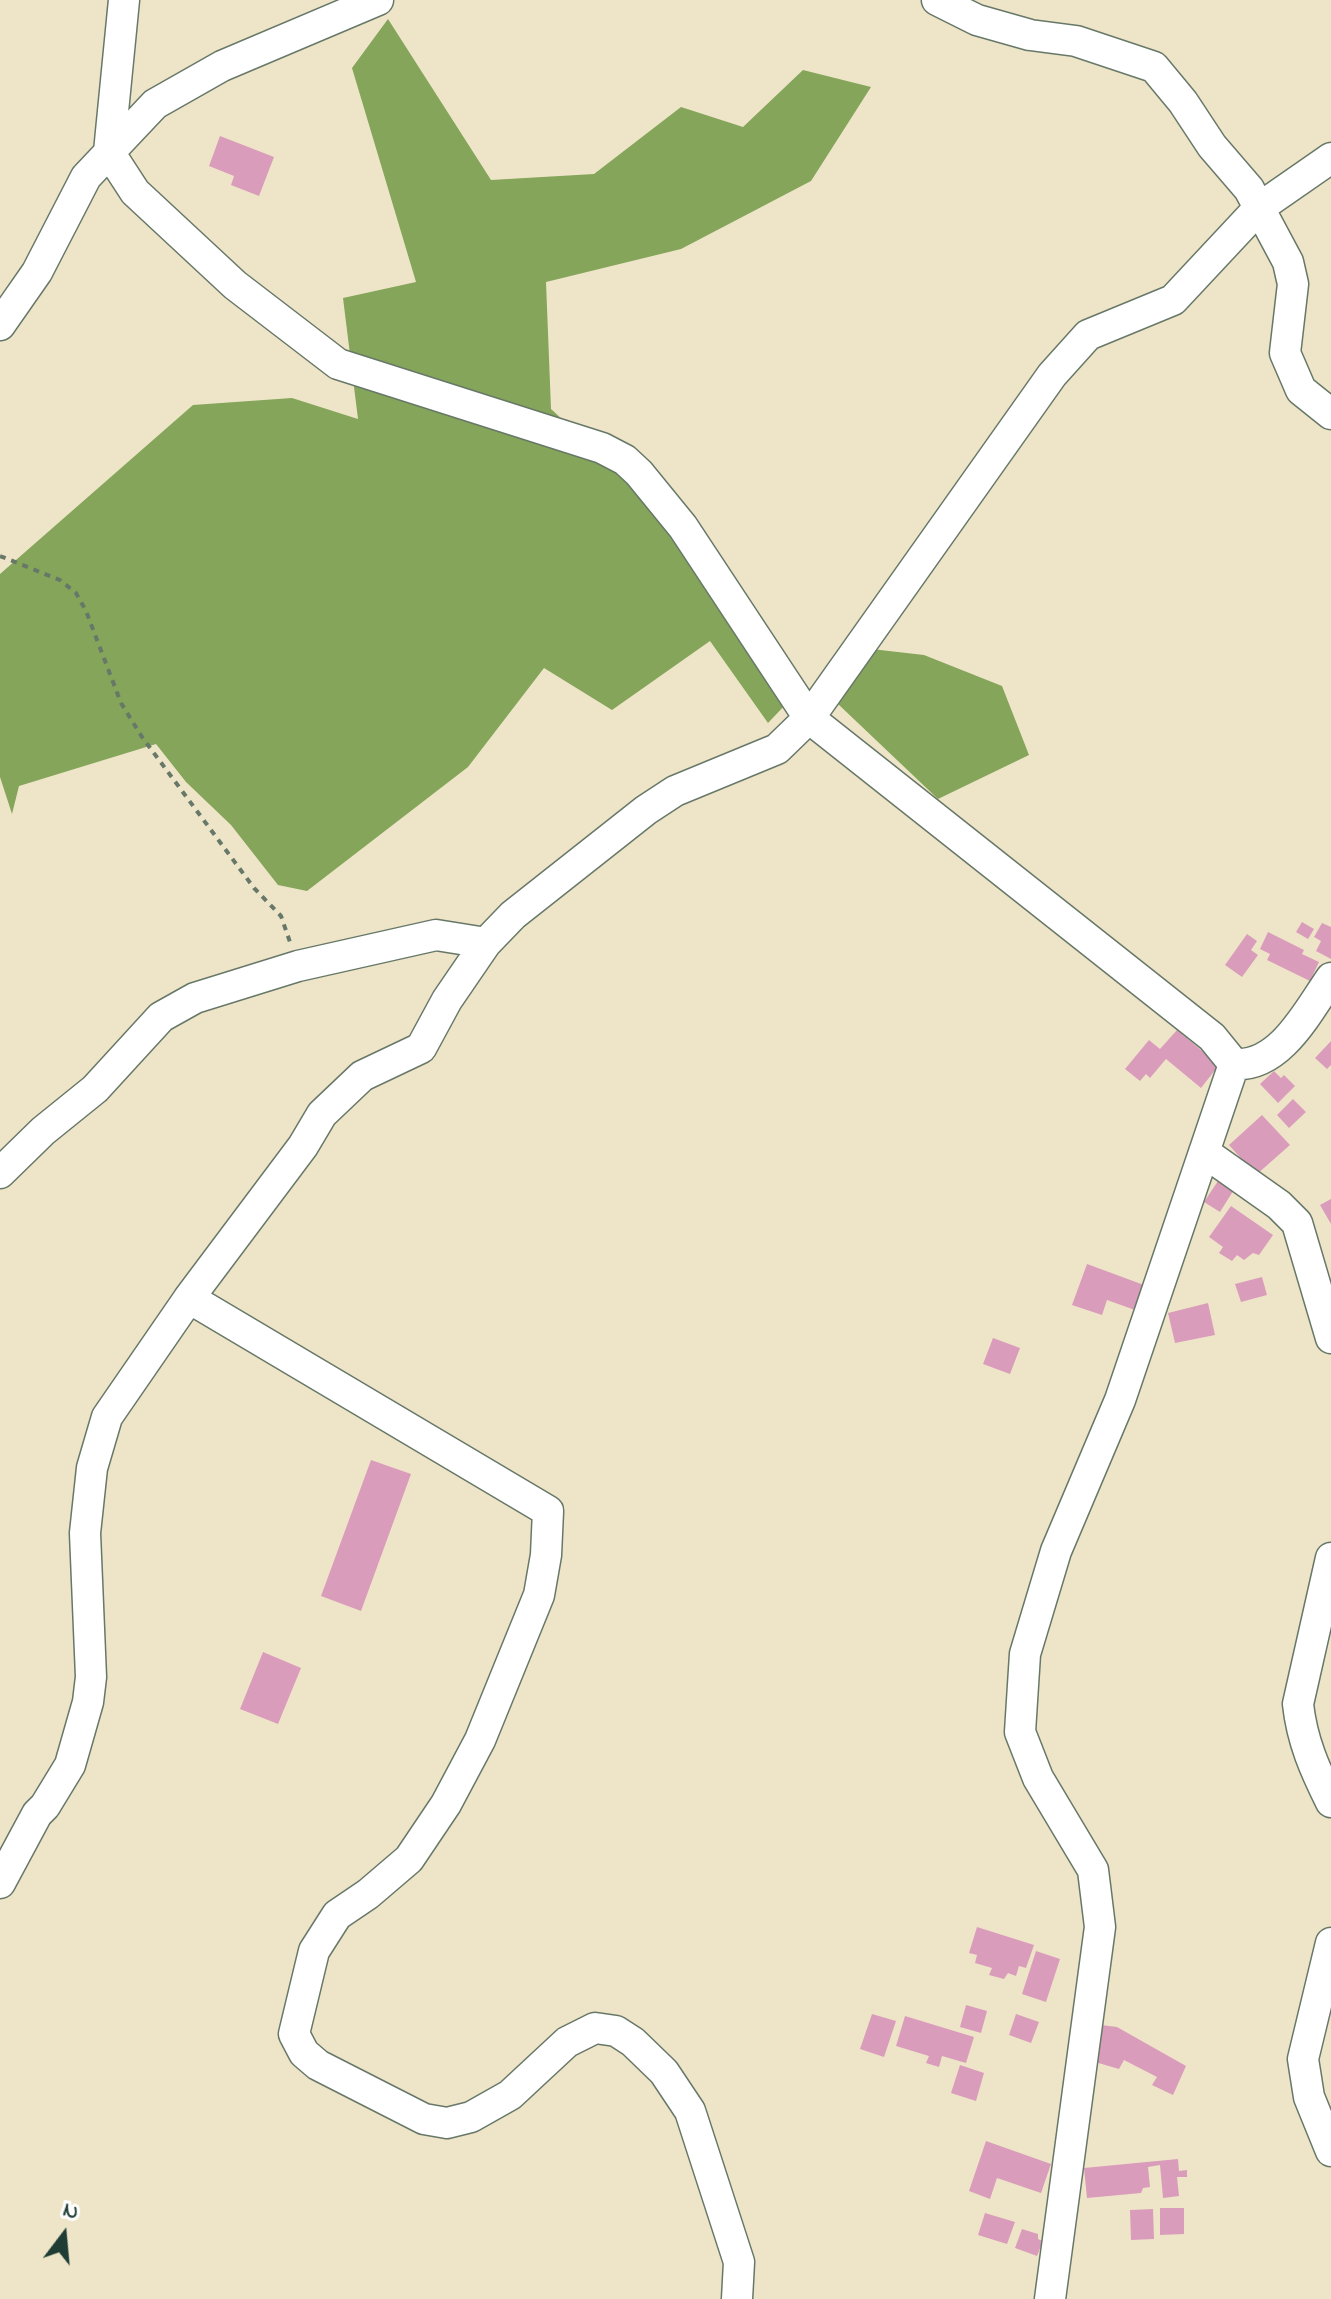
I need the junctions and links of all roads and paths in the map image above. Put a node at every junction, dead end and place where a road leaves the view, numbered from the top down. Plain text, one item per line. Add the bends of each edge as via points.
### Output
1 (124, 0) edge
2 (378, 0) edge
3 (937, 0) edge
4 (109, 152) junction
5 (1331, 158) edge
6 (1259, 208) junction
7 (0, 325) edge
8 (1331, 414) edge
9 (0, 556) edge
10 (809, 718) junction
11 (486, 943) junction
12 (298, 966) junction
13 (1331, 978) edge
14 (1234, 1064) junction
15 (1204, 1152) junction
16 (0, 1173) edge
17 (189, 1298) junction
18 (1331, 1338) edge
19 (1331, 1558) edge
20 (1331, 1802) edge
21 (0, 1883) edge
22 (1331, 1943) edge
23 (1331, 2151) edge
24 (737, 2299) edge
25 (1050, 2299) edge

1 - 4 street
2 - 4 street via 222,66 155,104
3 - 6 street via 977,20 1076,41 1154,67
4 - 7 street via 86,177 37,272
4 - 10 street via 135,192 235,285 338,364 602,448 625,460 683,527
5 - 6 street
6 - 8 street via 1288,262 1293,284 1285,353 1301,390
6 - 10 street via 1173,300 1088,335 1052,375
9 - 12 path via 60,580 76,593 121,703 254,888 281,916
10 - 11 street via 777,749 675,791 646,810 524,906
10 - 14 street via 1212,1037
11 - 12 street via 436,935
11 - 17 street via 421,1048 362,1076 322,1114
12 - 16 street via 195,998 161,1017 95,1089
13 - 14 street via 1288,1040 1251,1065
14 - 15 street
15 - 18 street via 1297,1223
15 - 25 street via 1120,1400 1056,1551 1025,1654 1020,1732 1038,1778 1093,1870 1100,1927
17 - 21 street via 107,1417 92,1468 85,1533 88,1702 70,1765
17 - 24 street via 548,1511 539,1595 480,1740 446,1804 409,1859 337,1915 314,1951 294,2034 304,2053 424,2119 447,2123 471,2117 510,2095 567,2042 595,2028 616,2031 664,2072 690,2111 739,2262
19 - 20 street via 1298,1704 1310,1761
22 - 23 street via 1303,2059 1309,2097

